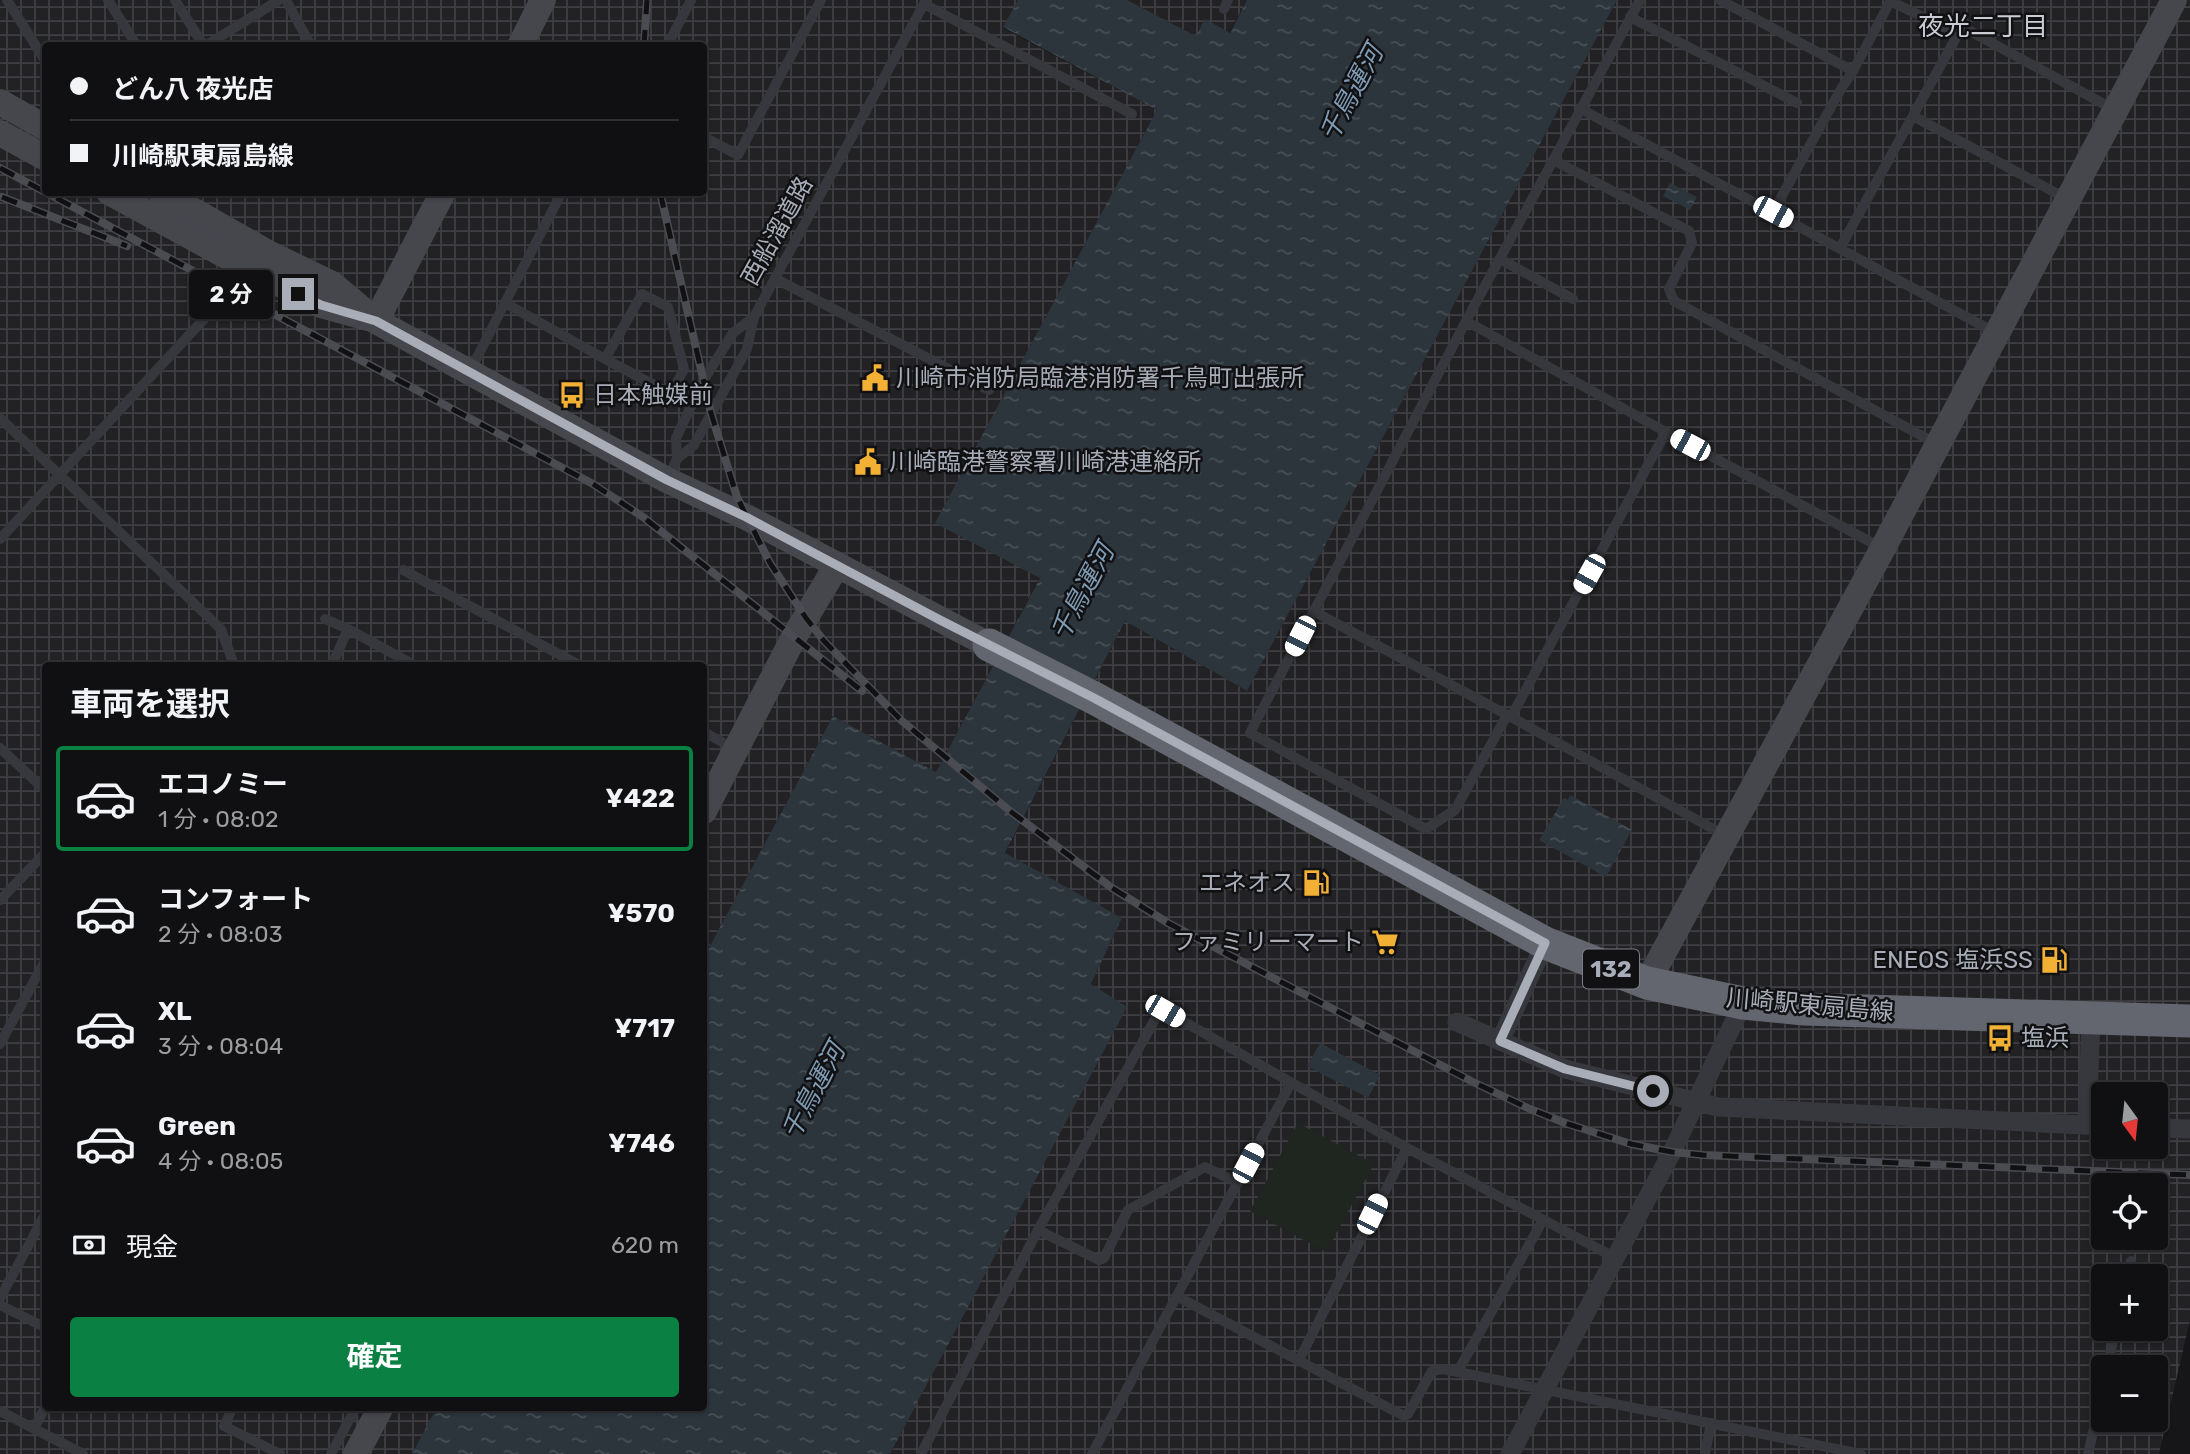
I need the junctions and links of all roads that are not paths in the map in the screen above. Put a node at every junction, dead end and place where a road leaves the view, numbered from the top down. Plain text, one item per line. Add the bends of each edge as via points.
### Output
1 (108, 0) edge
2 (175, 0) edge
3 (279, 0) edge
4 (286, 0) edge
5 (543, 0) edge
6 (691, 0) edge
7 (821, 0) edge
8 (1640, 0) edge
9 (1720, 0) edge
10 (2174, 0) edge
11 (11, 1) edge
12 (1890, 1) edge
13 (925, 2) edge
14 (1630, 17) junction
15 (1958, 34) junction
16 (134, 42) edge
17 (202, 42) edge
18 (211, 42) edge
19 (310, 42) edge
20 (522, 42) edge
21 (669, 42) edge
22 (42, 55) edge
23 (1853, 71) junction
24 (0, 102) edge
25 (1797, 103) dead end
26 (1581, 109) junction
27 (2116, 110) junction
28 (1132, 114) dead end
29 (1913, 116) junction
30 (42, 126) edge
31 (0, 133) edge
32 (707, 139) edge
33 (42, 156) edge
34 (1553, 160) junction
35 (118, 196) edge
36 (167, 196) edge
37 (441, 196) edge
38 (560, 196) edge
39 (2067, 199) junction
40 (1773, 212) junction
41 (1840, 248) junction
42 (1500, 259) junction
43 (260, 262) junction
44 (776, 279) junction
45 (1573, 299) dead end
46 (505, 303) junction
47 (754, 317) junction
48 (376, 321) junction
49 (1466, 321) junction
50 (1997, 334) junction
51 (605, 359) junction
52 (470, 372) junction
53 (989, 390) dead end
54 (0, 418) edge
55 (1666, 432) junction
56 (1937, 444) junction
57 (672, 470) junction
58 (60, 475) junction
59 (0, 539) edge
60 (1883, 548) junction
61 (836, 565) junction
62 (403, 569) dead end
63 (1313, 611) junction
64 (325, 619) dead end
65 (348, 629) junction
66 (989, 645) joint
67 (233, 662) edge
68 (333, 662) edge
69 (408, 662) edge
70 (574, 662) edge
71 (1509, 716) junction
72 (707, 734) edge
73 (0, 748) edge
74 (736, 750) junction
75 (42, 787) edge
76 (707, 805) edge
77 (1727, 836) junction
78 (42, 856) edge
79 (0, 900) edge
80 (1545, 943) junction
81 (42, 966) edge
82 (1647, 983) junction
83 (1742, 1003) junction
84 (2091, 1018) junction
85 (2190, 1021) edge
86 (1457, 1022) dead end
87 (1500, 1041) junction
88 (0, 1044) edge
89 (2093, 1082) edge
90 (1291, 1083) junction
91 (1698, 1101) junction
92 (2091, 1125) edge
93 (2168, 1128) edge
94 (2190, 1129) edge
95 (1407, 1148) junction
96 (1238, 1183) junction
97 (42, 1220) edge
98 (1543, 1220) junction
99 (1038, 1230) junction
100 (1614, 1257) junction
101 (2130, 1261) dead end
102 (2129, 1264) edge
103 (1178, 1297) junction
104 (0, 1298) edge
105 (0, 1305) edge
106 (42, 1326) edge
107 (1299, 1360) junction
108 (1458, 1371) junction
109 (1545, 1389) junction
110 (0, 1411) edge
111 (43, 1411) edge
112 (231, 1411) edge
113 (354, 1411) edge
114 (380, 1411) edge
115 (1711, 1423) junction
116 (34, 1428) junction
117 (2093, 1432) edge
118 (83, 1454) edge
119 (280, 1454) edge
120 (331, 1454) edge
121 (356, 1454) edge
122 (921, 1454) edge
123 (1092, 1454) edge
124 (1510, 1454) edge
125 (1704, 1454) edge
126 (1861, 1454) edge
127 (2088, 1454) edge

1 - 16 lane
2 - 17 lane
3 - 18 lane
4 - 19 lane
5 - 20 street
6 - 21 lane
7 - 32 lane via 738,155
8 - 14 lane
9 - 23 lane
10 - 27 street
11 - 22 lane
12 - 15 lane
12 - 23 lane
13 - 28 lane
13 - 44 lane, 西船溜道路
14 - 25 lane
14 - 26 lane
15 - 27 lane via 1970,31
15 - 29 lane
23 - 40 lane
24 - 30 street
26 - 34 lane
26 - 40 lane
27 - 39 street
29 - 39 lane
29 - 41 lane
31 - 33 street
34 - 42 lane
34 - 56 lane via 1689,230 1692,243 1669,289 1674,302
35 - 43 street, 川崎駅東扇島線
36 - 43 street, 川崎駅東扇島線
37 - 48 street
38 - 46 lane
39 - 50 street
40 - 41 lane
41 - 50 lane
42 - 45 lane
42 - 49 lane
43 - 48 street, 川崎駅東扇島線 via 332,284
43 - 58 lane
44 - 47 lane, 西船溜道路
44 - 53 lane
46 - 51 lane
46 - 52 lane
47 - 57 lane, 西船溜道路 via 747,349 694,445
47 - 57 lane via 733,333 703,381 676,438
48 - 52 street, 川崎駅東扇島線
49 - 55 lane
49 - 63 lane
50 - 56 street
51 - 51 lane via 671,394 684,369 668,306 642,294
52 - 57 street, 川崎駅東扇島線
54 - 58 lane
55 - 60 lane
55 - 71 lane
56 - 60 street
57 - 61 street, 川崎駅東扇島線 / 132 via 746,517
58 - 59 lane
58 - 67 lane via 221,629
60 - 77 street
61 - 66 street, 川崎駅東扇島線 / 132
61 - 74 street
62 - 70 lane
63 - 71 lane
63 - 71 lane via 1250,733 1426,829 1455,810
64 - 65 lane
65 - 68 lane
65 - 69 lane
66 - 80 highway, 川崎駅東扇島線 / 132
71 - 77 lane
72 - 74 lane
73 - 75 lane
74 - 76 street
77 - 82 street
78 - 79 lane
80 - 82 highway, 川崎駅東扇島線 / 132
80 - 87 street
81 - 88 lane
82 - 83 highway, 川崎駅東扇島線 / 132
83 - 84 highway, 川崎駅東扇島線 / 132 via 1804,1010
83 - 91 street
84 - 85 highway, 川崎駅東扇島線 / 132
84 - 89 street
86 - 87 street
87 - 91 street via 1565,1069
90 - 95 lane
90 - 96 lane
90 - 99 lane via 1165,1011 1159,1012
91 - 92 street via 1718,1107
91 - 100 street
93 - 94 street
95 - 98 lane
95 - 107 lane
96 - 99 lane via 1205,1167 1129,1210 1099,1260
96 - 103 lane
97 - 104 lane
98 - 100 lane
98 - 108 lane
99 - 122 lane
100 - 109 street
101 - 102 lane
103 - 107 lane
103 - 123 lane
105 - 106 lane
107 - 108 lane via 1404,1416 1432,1371
108 - 109 lane
109 - 115 lane
109 - 124 street
110 - 116 lane
111 - 116 lane
112 - 119 lane via 224,1426
113 - 120 lane
114 - 121 street
115 - 125 lane
115 - 126 lane
116 - 118 lane
117 - 127 lane

